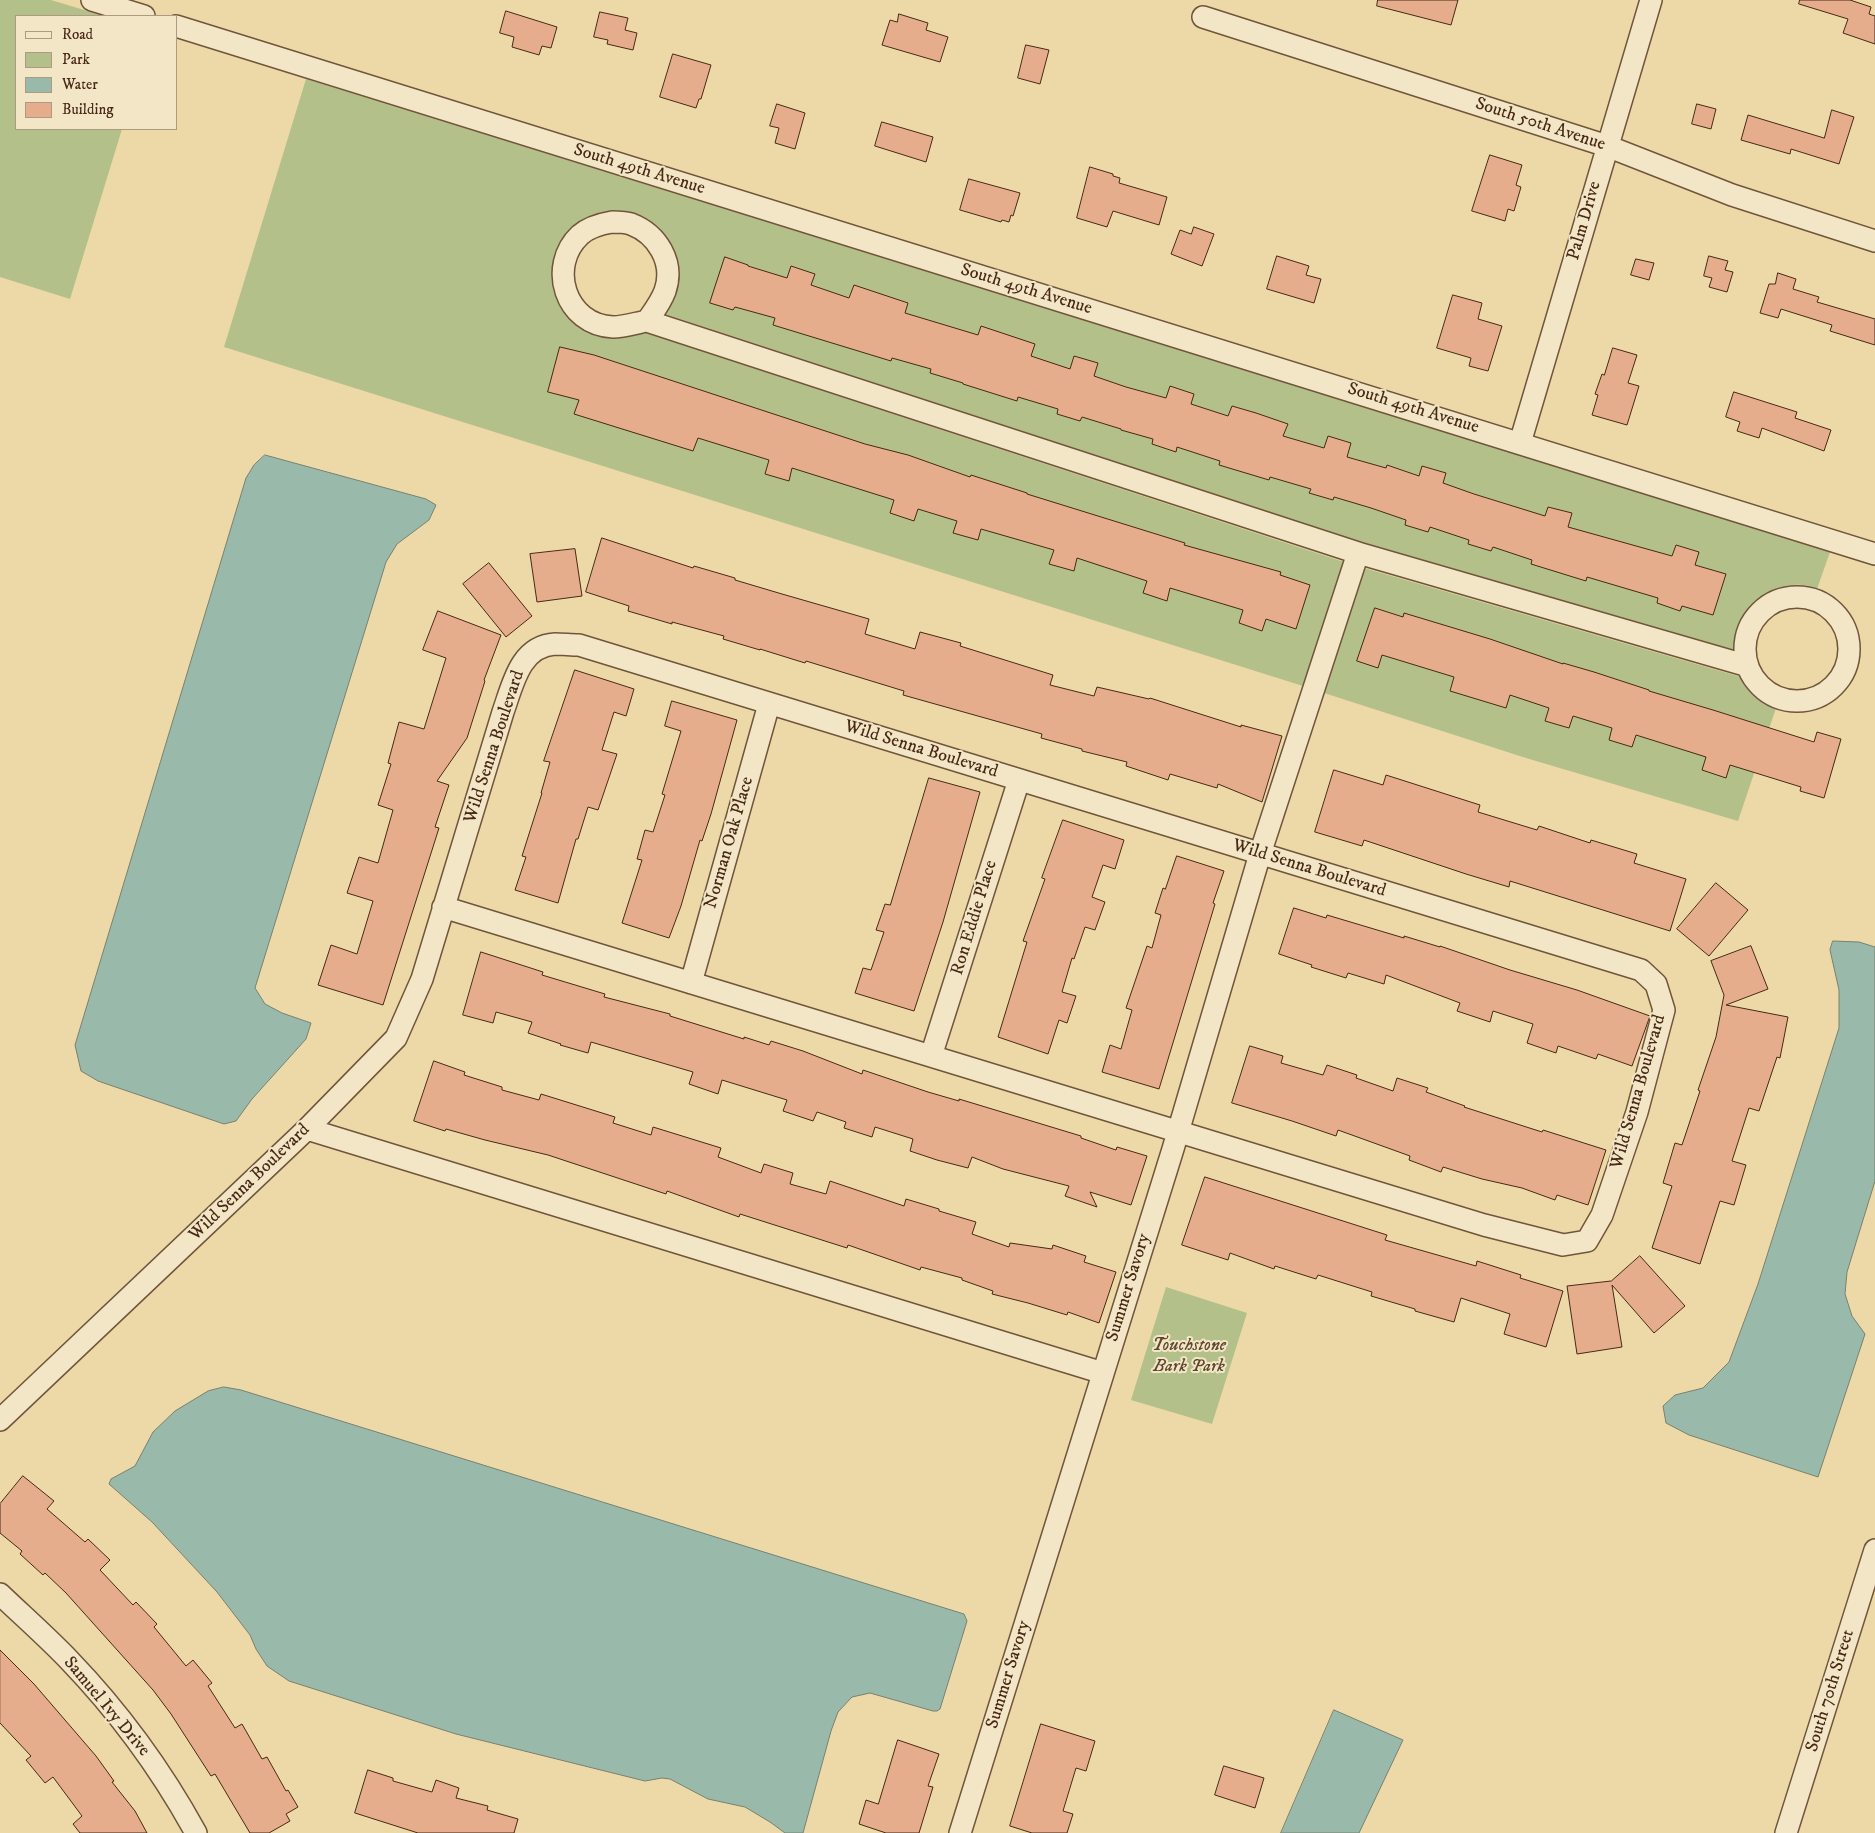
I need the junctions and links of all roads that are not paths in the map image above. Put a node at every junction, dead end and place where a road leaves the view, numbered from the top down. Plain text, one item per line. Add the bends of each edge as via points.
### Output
1 (92, 0) edge
2 (1651, 0) edge
3 (141, 15) edge
4 (1203, 17) dead end
5 (178, 27) edge
6 (1607, 146) junction
7 (1875, 241) edge
8 (647, 321) junction
9 (1520, 442) junction
10 (1358, 554) junction
11 (1875, 554) edge
12 (1748, 666) junction
13 (769, 704) junction
14 (1019, 780) junction
15 (1260, 854) junction
16 (443, 907) junction
17 (691, 983) junction
18 (931, 1056) junction
19 (307, 1130) junction
20 (1178, 1131) junction
21 (1103, 1373) junction
22 (0, 1420) edge
23 (1875, 1550) edge
24 (0, 1594) edge
25 (196, 1833) edge
26 (960, 1833) edge
27 (1786, 1833) edge

1 - 3 street
2 - 6 street, Palm Drive
4 - 6 street, South 50th Avenue
5 - 9 street, South 49th Avenue
6 - 7 street, South 50th Avenue via 1732,196
6 - 9 street, Palm Drive
8 - 8 street via 612,327 595,323 568,299 563,282 563,264 569,248 581,234 595,225 629,223 644,230 657,242 665,256 666,290
8 - 10 street
9 - 11 street, South 49th Avenue
10 - 12 street
10 - 15 street, Summer Savory
12 - 12 street via 1756,681 1785,699 1802,700 1818,696 1843,674 1849,658 1844,625 1819,601 1785,598 1769,605 1756,617 1748,632 1745,649
13 - 14 street, Wild Senna Boulevard
13 - 16 street, Wild Senna Boulevard via 579,646 554,644 535,649 524,660 503,712
13 - 17 street, Norman Oak Place
14 - 15 street, Wild Senna Boulevard
14 - 18 street, Ron Eddie Place
15 - 20 street, Summer Savory
15 - 20 street, Wild Senna Boulevard via 1641,970 1656,984 1664,1010 1637,1112 1602,1215 1587,1241 1563,1245 1484,1225
16 - 17 street, Wild Senna Boulevard
16 - 19 street, Wild Senna Boulevard via 422,978 396,1038
17 - 18 street, Wild Senna Boulevard
18 - 20 street, Wild Senna Boulevard
19 - 21 street
19 - 22 street, Wild Senna Boulevard
20 - 21 street, Summer Savory
21 - 26 street, Summer Savory
23 - 27 street, South 70th Street
24 - 25 street, Samuel Ivy Drive via 69,1660 124,1723

